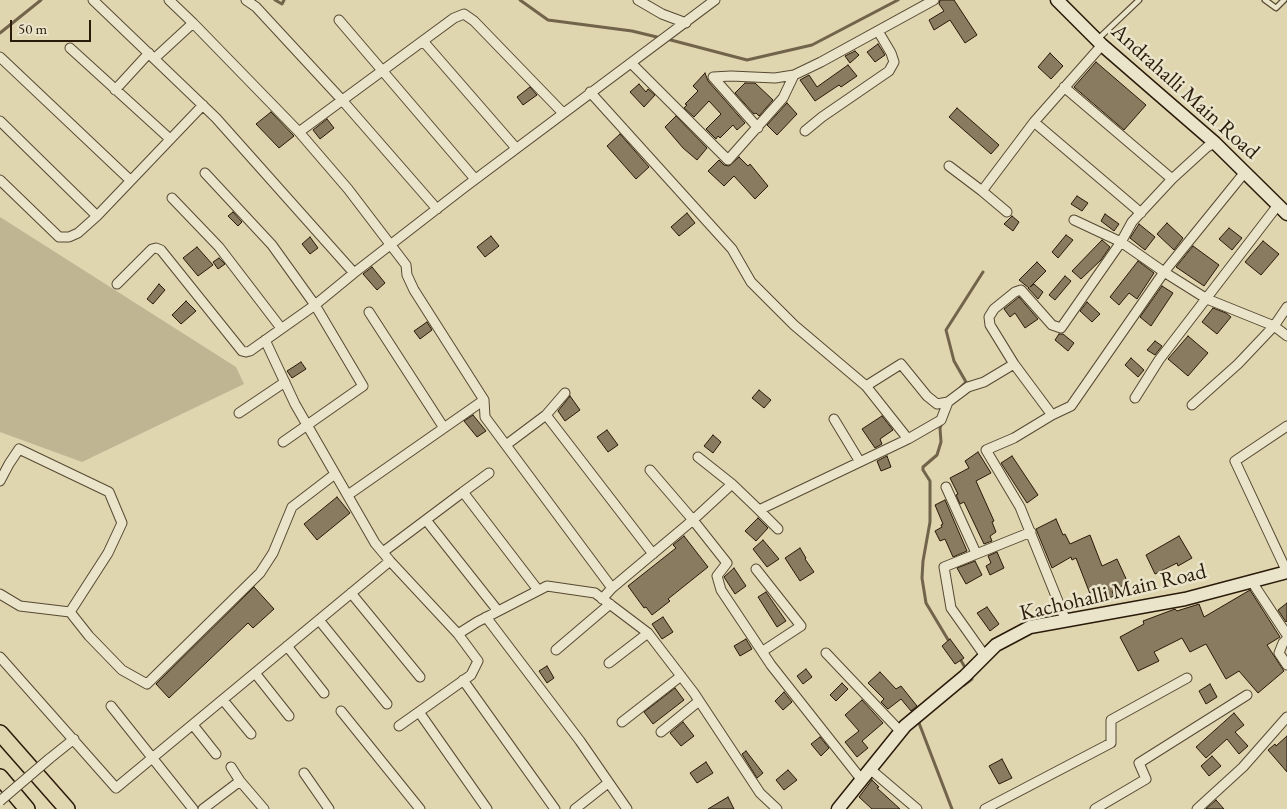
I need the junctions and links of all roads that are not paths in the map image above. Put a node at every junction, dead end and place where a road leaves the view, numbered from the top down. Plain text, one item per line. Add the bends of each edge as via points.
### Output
1 (93, 0) edge
2 (168, 0) edge
3 (246, 0) edge
4 (638, 0) edge
5 (715, 0) edge
6 (934, 0) edge
7 (1057, 0) edge
8 (1139, 0) edge
9 (1265, 0) edge
10 (1284, 0) edge
11 (258, 4) edge
12 (340, 20) dead end
13 (193, 23) junction
14 (686, 23) junction
15 (878, 31) junction
16 (422, 41) junction
17 (1099, 43) junction
18 (70, 48) dead end
19 (152, 56) junction
20 (0, 57) edge
21 (631, 63) junction
22 (383, 72) junction
23 (794, 75) junction
24 (1064, 87) junction
25 (116, 90) junction
26 (590, 92) junction
27 (342, 100) junction
28 (203, 105) junction
29 (563, 113) junction
30 (0, 121) edge
31 (1034, 122) junction
32 (758, 128) junction
33 (805, 131) dead end
34 (299, 132) junction
35 (170, 139) junction
36 (1214, 143) junction
37 (516, 148) junction
38 (949, 166) dead end
39 (1244, 172) junction
40 (205, 173) dead end
41 (1172, 179) junction
42 (0, 180) edge
43 (130, 180) junction
44 (475, 180) junction
45 (982, 191) junction
46 (172, 198) dead end
47 (437, 209) junction
48 (1283, 210) edge
49 (1007, 212) dead end
50 (1141, 213) junction
51 (97, 216) junction
52 (1074, 220) dead end
53 (1121, 242) junction
54 (391, 244) junction
55 (1164, 272) junction
56 (354, 273) junction
57 (117, 284) dead end
58 (1207, 299) junction
59 (315, 305) junction
60 (1287, 307) edge
61 (369, 312) dead end
62 (1274, 326) junction
63 (281, 328) junction
64 (1287, 336) edge
65 (265, 340) junction
66 (1014, 364) junction
67 (285, 382) junction
68 (866, 386) junction
69 (565, 393) dead end
70 (1136, 398) dead end
71 (484, 400) junction
72 (948, 402) junction
73 (1192, 405) dead end
74 (239, 413) dead end
75 (546, 415) junction
76 (1052, 415) junction
77 (834, 419) dead end
78 (307, 425) junction
79 (1287, 426) edge
80 (444, 428) junction
81 (908, 439) junction
82 (283, 442) dead end
83 (506, 445) junction
84 (698, 456) dead end
85 (860, 462) junction
86 (650, 470) dead end
87 (489, 472) dead end
88 (335, 474) junction
89 (0, 481) edge
90 (732, 484) junction
91 (946, 487) dead end
92 (463, 492) junction
93 (348, 495) junction
94 (759, 510) junction
95 (426, 520) junction
96 (693, 520) junction
97 (778, 529) dead end
98 (1031, 532) junction
99 (383, 552) junction
100 (976, 553) junction
101 (652, 554) junction
102 (390, 561) junction
103 (756, 569) dead end
104 (1287, 572) edge
105 (1252, 582) junction
106 (612, 588) junction
107 (538, 590) junction
108 (351, 593) junction
109 (0, 594) edge
110 (606, 602) junction
111 (498, 611) junction
112 (70, 612) junction
113 (486, 617) junction
114 (319, 620) junction
115 (1066, 621) junction
116 (648, 633) junction
117 (458, 634) junction
118 (1287, 635) edge
119 (1287, 639) edge
120 (288, 646) junction
121 (556, 650) dead end
122 (763, 651) junction
123 (826, 653) dead end
124 (985, 656) junction
125 (0, 658) edge
126 (609, 663) dead end
127 (1287, 664) edge
128 (255, 673) junction
129 (681, 676) junction
130 (420, 677) dead end
131 (1187, 678) dead end
132 (463, 680) junction
133 (324, 693) dead end
134 (1247, 695) dead end
135 (223, 700) junction
136 (699, 701) junction
137 (387, 704) dead end
138 (111, 706) dead end
139 (341, 711) dead end
140 (419, 712) junction
141 (288, 716) dead end
142 (1287, 717) edge
143 (622, 722) dead end
144 (193, 726) junction
145 (399, 726) dead end
146 (900, 731) junction
147 (0, 732) edge
148 (661, 732) dead end
149 (251, 734) dead end
150 (74, 739) junction
151 (216, 754) dead end
152 (153, 758) junction
153 (231, 767) dead end
154 (870, 769) junction
155 (304, 773) dead end
156 (0, 778) edge
157 (861, 779) junction
158 (240, 781) junction
159 (608, 782) junction
160 (0, 800) edge
161 (27, 809) edge
162 (68, 809) edge
163 (193, 809) edge
164 (203, 809) edge
165 (264, 809) edge
166 (330, 809) edge
167 (420, 809) edge
168 (487, 809) edge
169 (555, 809) edge
170 (575, 809) edge
171 (627, 809) edge
172 (777, 809) edge
173 (838, 809) edge
174 (917, 809) edge
175 (985, 809) edge
176 (1095, 809) edge
177 (1198, 809) edge

1 - 19 street
2 - 13 street
3 - 11 street
4 - 14 street via 656,12
5 - 14 street
6 - 15 street
7 - 17 street, Andrahalli Main Road
8 - 17 lane
9 - 10 lane via 1276,8
11 - 27 street
12 - 22 street
13 - 19 street
13 - 34 street
14 - 21 street
15 - 23 street
15 - 33 street via 892,53 894,62 889,71
16 - 22 street
16 - 29 street via 464,14
16 - 37 street
17 - 24 street
17 - 36 street, Andrahalli Main Road
18 - 25 street
19 - 25 street
19 - 28 street
20 - 43 street
21 - 26 street
21 - 32 street via 728,160
22 - 27 street
22 - 44 street
23 - 32 street via 783,98
23 - 32 street via 775,78 714,77
24 - 31 street
24 - 41 street
25 - 35 street
26 - 29 street
26 - 68 street via 732,249 751,282 794,325
27 - 34 street
27 - 47 street
28 - 35 street
28 - 56 street
29 - 37 street
30 - 51 street
31 - 45 street
31 - 50 street
34 - 54 street
35 - 43 street
36 - 39 street, Andrahalli Main Road
36 - 41 street
37 - 44 street
38 - 45 street
39 - 48 street, Andrahalli Main Road
39 - 55 street
40 - 59 street via 272,245
41 - 50 street
42 - 51 street via 59,237 69,238
43 - 51 street
44 - 47 street
45 - 49 street
46 - 63 street via 219,247
47 - 54 street
48 - 58 street
50 - 53 street
52 - 53 street
53 - 55 street
53 - 66 street via 1061,328 1052,325 1021,290 994,309 989,317 990,325
54 - 56 street
54 - 71 street via 406,265 414,290
55 - 58 street
55 - 76 street via 1071,406
56 - 59 street
57 - 65 street via 156,248 161,250 242,351 250,351
58 - 62 street
58 - 70 street via 1160,360
59 - 63 street
59 - 78 street via 362,386
60 - 62 street
61 - 80 street
62 - 64 street
62 - 73 street
63 - 65 street
65 - 67 street
66 - 72 street via 984,382 968,387
66 - 76 street
67 - 74 street
67 - 78 street
68 - 72 street via 901,364 927,396 937,404
68 - 81 street
69 - 75 street
71 - 80 street
71 - 83 street via 485,417
72 - 81 street via 941,420
75 - 83 street
75 - 101 street
76 - 98 street via 1014,438 986,450
77 - 85 street
78 - 82 street
78 - 88 street
79 - 104 street via 1235,461
80 - 93 street
81 - 85 street
83 - 106 street
84 - 90 street
85 - 94 street
86 - 96 street
87 - 92 street
88 - 93 street
88 - 112 street via 292,506 273,553 260,573 147,684 122,670
89 - 112 street via 19,449 109,492 122,523 108,554
90 - 94 street
90 - 96 street
91 - 100 street
92 - 95 street
92 - 107 street
93 - 99 street
94 - 97 street
95 - 99 street
95 - 111 street
96 - 101 street
96 - 122 street via 727,563 717,576 721,590
98 - 100 street
98 - 115 street
99 - 102 street
100 - 124 street via 944,567 951,608
101 - 106 street
102 - 108 street
102 - 117 street
103 - 122 street via 800,626
104 - 105 street, Kachohalli Main Road
105 - 115 street, Kachohalli Main Road
105 - 118 street
106 - 110 street
107 - 110 street via 547,586 595,594
107 - 111 street
108 - 114 street
108 - 130 street
109 - 112 street via 20,606
110 - 116 street
110 - 121 street
111 - 113 street
113 - 117 street
113 - 159 street
114 - 120 street
114 - 137 street
115 - 124 street, Kachohalli Main Road via 1030,627 996,645
116 - 126 street
116 - 129 street
117 - 132 street via 478,661
119 - 127 street via 1279,654
120 - 128 street
120 - 133 street
122 - 157 street
123 - 146 street
124 - 146 street, Kachohalli Main Road
125 - 150 street
128 - 135 street
128 - 141 street
129 - 136 street
129 - 143 street
131 - 175 street via 1111,720 1111,743
132 - 140 street
132 - 169 street
134 - 176 street via 1139,763 1146,779
135 - 144 street
135 - 149 street
136 - 148 street
136 - 172 street via 760,793
138 - 152 street
139 - 167 street
140 - 145 street
140 - 168 street
142 - 177 street via 1243,767
144 - 151 street
144 - 152 street
146 - 154 street, Kachohalli Main Road
147 - 162 highway
150 - 152 street via 116,788
150 - 160 street, bridge
152 - 163 street
153 - 158 street
154 - 157 street, Kachohalli Main Road
154 - 174 street
155 - 166 street
156 - 161 highway
157 - 173 street, Kachohalli Main Road
158 - 164 street
158 - 165 street
159 - 170 street
159 - 171 street

